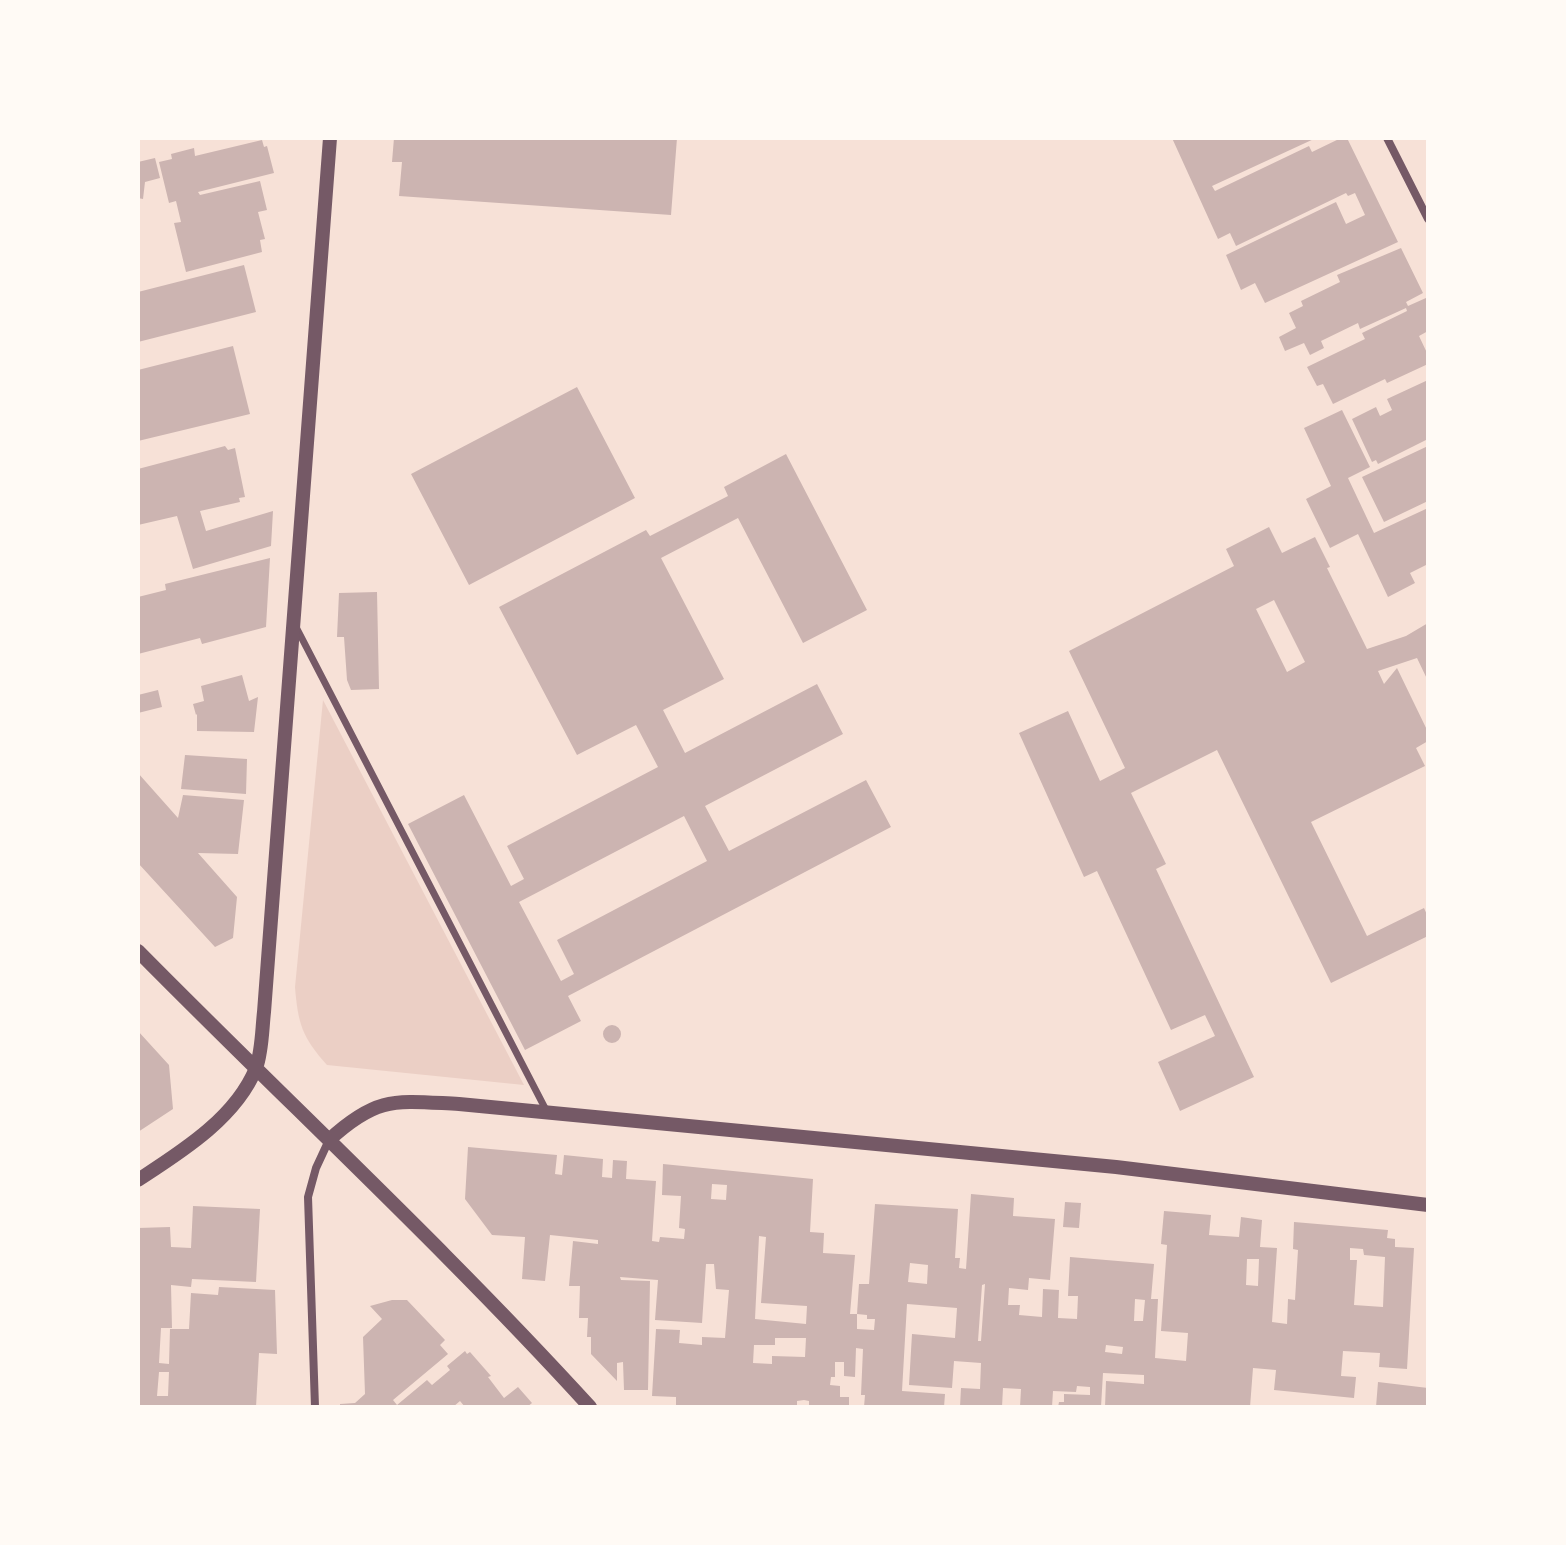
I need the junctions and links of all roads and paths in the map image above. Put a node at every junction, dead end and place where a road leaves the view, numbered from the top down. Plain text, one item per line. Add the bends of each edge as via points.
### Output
1 (330, 138) edge
2 (1387, 138) edge
3 (1428, 219) edge
4 (293, 622) junction
5 (138, 951) edge
6 (256, 1068) junction
7 (547, 1112) junction
8 (329, 1140) junction
9 (138, 1180) edge
10 (1428, 1205) edge
11 (315, 1407) edge
12 (590, 1407) edge

1 - 4 street
2 - 3 street
4 - 6 street
4 - 7 street
5 - 6 street
6 - 8 street
6 - 9 street via 218,1121
7 - 8 street via 381,1104
7 - 10 street via 1092,1165
8 - 11 street via 308,1197
8 - 12 street

